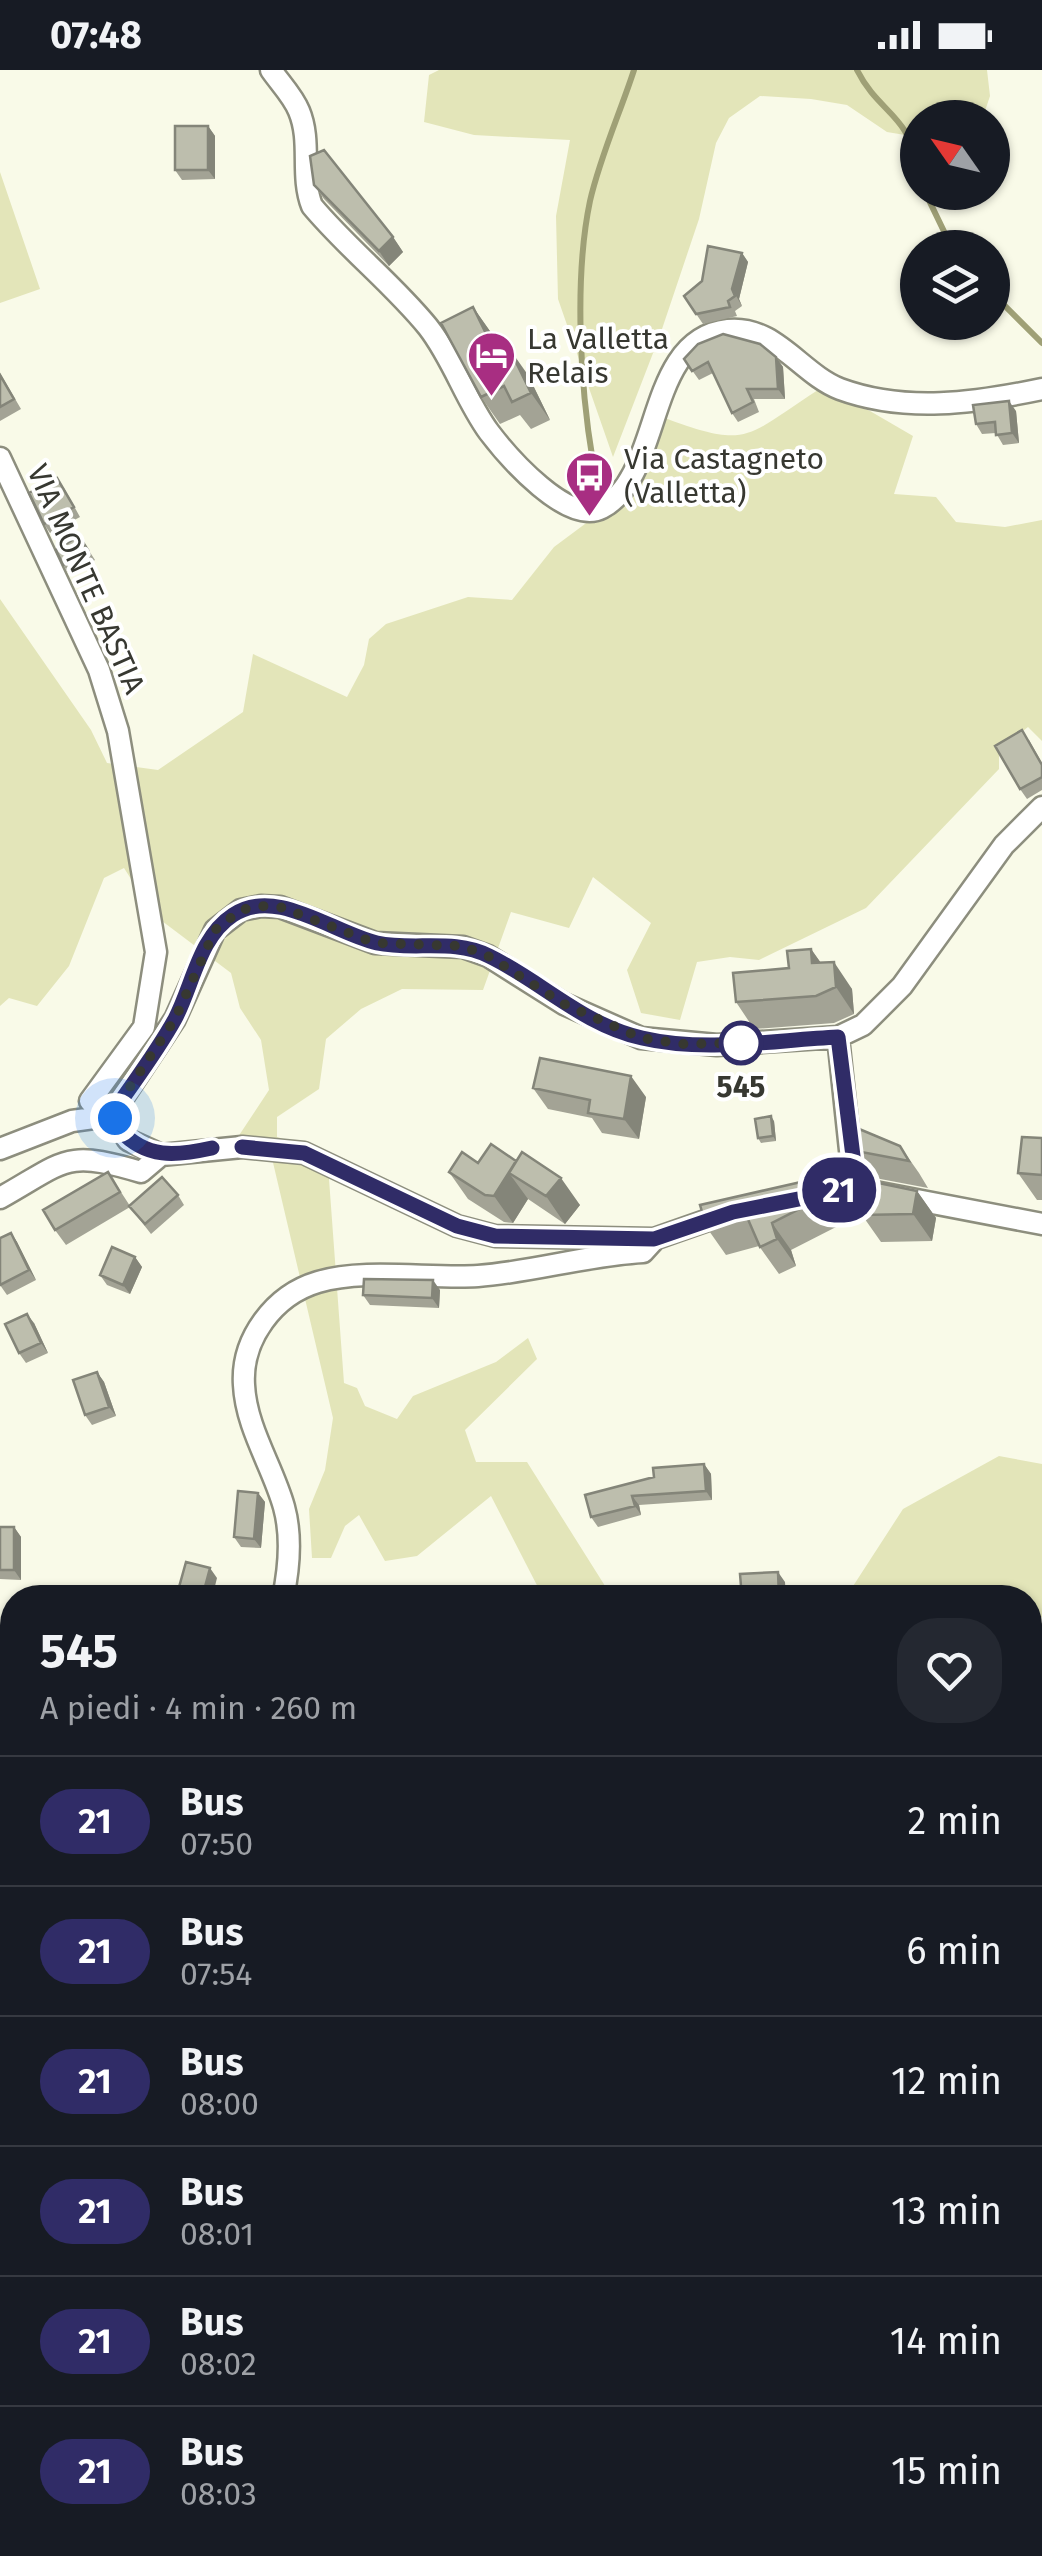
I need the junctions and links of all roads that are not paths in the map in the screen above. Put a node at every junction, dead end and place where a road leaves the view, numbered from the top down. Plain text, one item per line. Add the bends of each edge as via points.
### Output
1 (271, 70) edge
2 (1042, 390) edge
3 (0, 458) edge
4 (1042, 807) edge
5 (838, 1037) junction
6 (109, 1116) junction
7 (0, 1150) edge
8 (160, 1155) junction
9 (854, 1188) junction
10 (0, 1198) edge
11 (781, 1202) edge
12 (749, 1208) edge
13 (1042, 1224) edge
14 (654, 1239) junction
15 (285, 1585) edge

1 - 2 street via 298,110 303,184 312,206 426,324 500,444 560,502 580,512 613,502 634,470 674,368 691,348 725,330 775,342 835,387 870,398 922,405
3 - 6 street, VIA MONTE BASTIA via 99,670 118,732 156,952 144,1027 90,1101
4 - 5 street via 1004,845 902,986 863,1025
5 - 6 street via 717,1045 641,1038 564,1004 476,951 375,943 261,906 241,910 215,930 175,1019
5 - 9 street
6 - 7 street via 72,1121
6 - 8 street via 128,1140
8 - 10 street via 141,1172 94,1158 67,1159
8 - 14 street via 242,1147 304,1153 457,1226 495,1236
9 - 11 street
9 - 13 street
12 - 14 street
14 - 15 street via 643,1252 592,1254 482,1276 319,1282 260,1322 244,1385 285,1510

